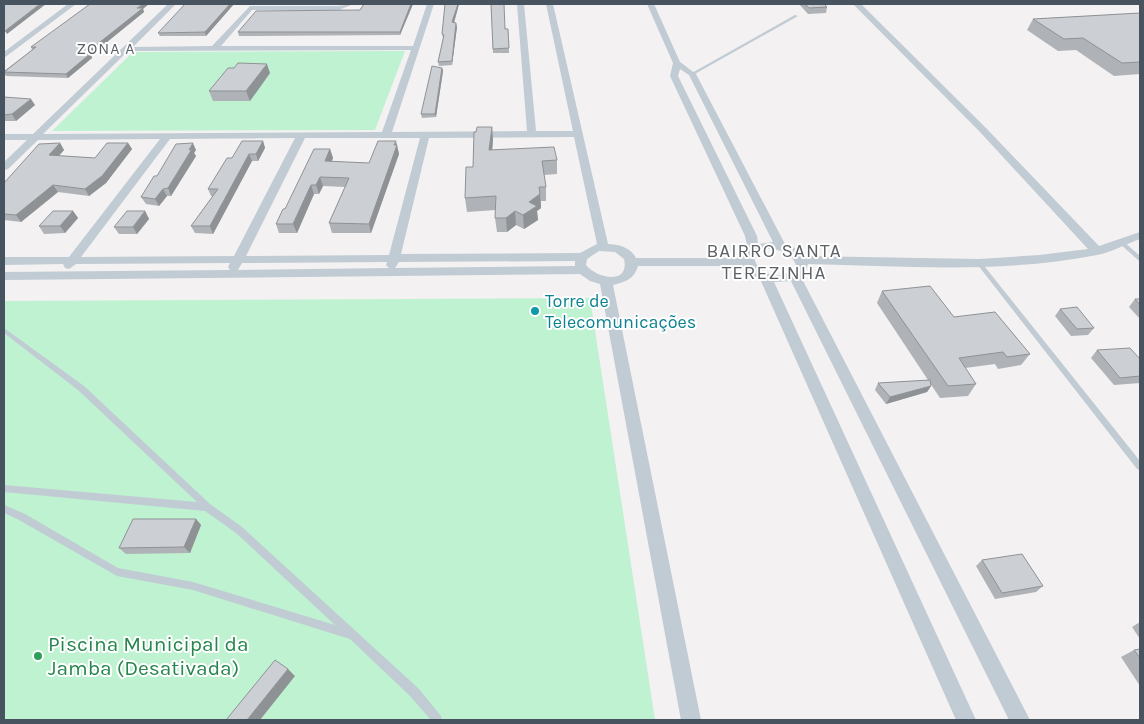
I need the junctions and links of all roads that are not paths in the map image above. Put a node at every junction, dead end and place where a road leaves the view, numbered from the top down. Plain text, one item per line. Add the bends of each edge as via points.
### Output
1 (72, 4) edge
2 (172, 4) edge
3 (350, 4) edge
4 (431, 4) edge
5 (521, 4) edge
6 (550, 4) edge
7 (650, 4) edge
8 (857, 4) edge
9 (251, 6) edge
10 (796, 16) dead end
11 (4, 47) edge
12 (15, 47) junction
13 (216, 48) junction
14 (417, 48) junction
15 (126, 49) junction
16 (4, 56) edge
17 (677, 63) junction
18 (692, 74) junction
19 (674, 76) junction
20 (532, 134) junction
21 (579, 134) junction
22 (386, 135) junction
23 (425, 135) junction
24 (167, 136) junction
25 (301, 136) junction
26 (4, 137) edge
27 (35, 137) junction
28 (4, 167) edge
29 (1140, 235) edge
30 (1121, 242) junction
31 (780, 246) junction
32 (603, 247) junction
33 (754, 250) junction
34 (1097, 251) junction
35 (582, 256) junction
36 (394, 258) junction
37 (238, 259) junction
38 (1140, 259) edge
39 (72, 260) junction
40 (801, 260) junction
41 (4, 261) edge
42 (633, 262) junction
43 (748, 262) junction
44 (979, 263) junction
45 (582, 270) junction
46 (390, 272) junction
47 (231, 273) junction
48 (61, 275) junction
49 (4, 276) edge
50 (765, 276) junction
51 (795, 276) junction
52 (606, 281) junction
53 (4, 330) edge
54 (1140, 467) edge
55 (4, 489) edge
56 (207, 507) junction
57 (4, 509) edge
58 (352, 635) junction
59 (437, 720) edge
60 (691, 720) edge
61 (966, 720) edge
62 (1020, 720) edge

1 - 12 street
2 - 15 street
3 - 9 street via 333,8
4 - 14 street
5 - 20 street
6 - 21 street
7 - 17 street
8 - 34 street via 983,130
9 - 13 street
10 - 18 lane
11 - 12 street
12 - 16 street
13 - 14 street
13 - 15 street
14 - 22 street
15 - 27 street
17 - 18 street
17 - 19 street
18 - 19 street
18 - 31 street
19 - 33 street via 751,236
20 - 21 street
20 - 23 street
21 - 32 street
22 - 23 street
22 - 25 street
23 - 36 street
24 - 25 street
24 - 27 street
24 - 39 street
25 - 37 street
26 - 27 street
27 - 28 street
29 - 30 street
30 - 34 street
30 - 38 lane
31 - 33 street via 765,245
31 - 40 street
32 - 35 street
32 - 42 street via 619,249
33 - 43 street
34 - 44 street
35 - 36 street
35 - 45 street
36 - 37 street
36 - 46 street
37 - 39 street
37 - 47 street
39 - 41 street
39 - 48 street
40 - 44 street
40 - 51 street via 802,269
42 - 43 street
42 - 52 street via 627,276
43 - 50 street
44 - 54 lane
45 - 46 street
45 - 52 street via 591,278
46 - 47 street
47 - 48 street
48 - 49 street
50 - 51 street via 781,279
50 - 61 street
51 - 62 street
52 - 60 street
53 - 56 lane via 81,388
55 - 56 lane
56 - 58 lane via 239,530
57 - 58 lane via 117,572 193,586
58 - 59 lane via 414,692

